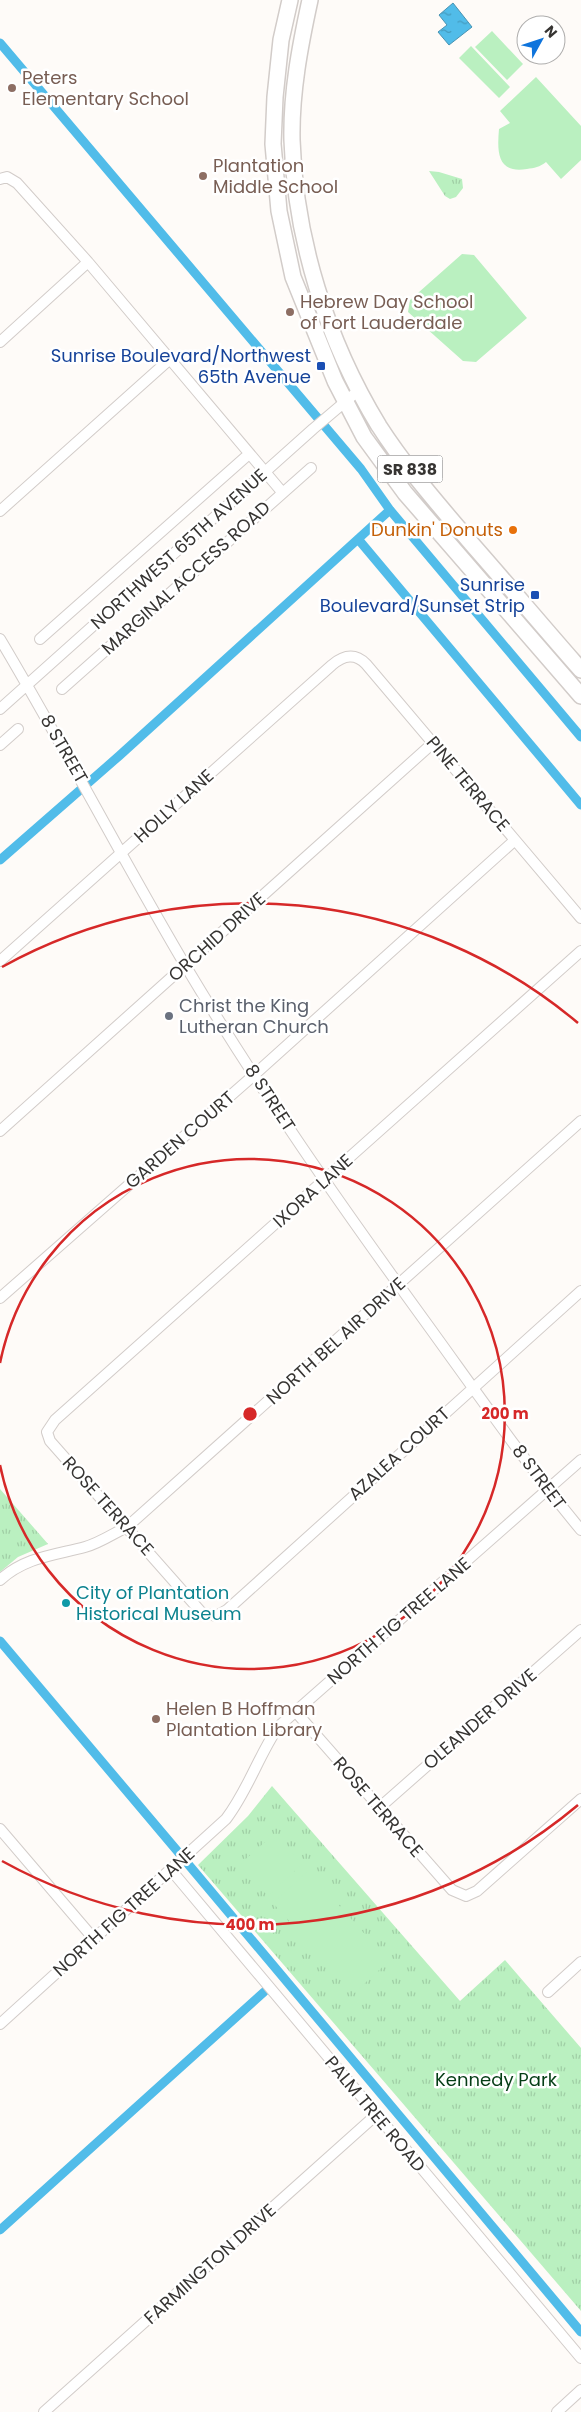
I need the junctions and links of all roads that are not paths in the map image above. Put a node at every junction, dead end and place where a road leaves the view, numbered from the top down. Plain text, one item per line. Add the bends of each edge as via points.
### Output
1 (290, 0) edge
2 (310, 0) edge
3 (3, 178) edge
4 (284, 231) junction
5 (88, 262) junction
6 (322, 302) junction
7 (0, 342) edge
8 (170, 359) junction
9 (359, 390) junction
10 (344, 400) junction
11 (250, 454) junction
12 (311, 468) dead end
13 (265, 472) junction
14 (282, 492) junction
15 (0, 511) edge
16 (40, 638) dead end
17 (0, 639) edge
18 (351, 656) joint
19 (581, 670) edge
20 (27, 685) junction
21 (62, 689) dead end
22 (581, 696) edge
23 (0, 709) edge
24 (18, 729) dead end
25 (433, 743) junction
26 (0, 745) edge
27 (515, 840) junction
28 (121, 852) junction
29 (581, 918) edge
30 (581, 951) edge
31 (0, 961) edge
32 (186, 965) junction
33 (254, 1075) junction
34 (581, 1121) edge
35 (0, 1131) edge
36 (325, 1181) junction
37 (399, 1285) junction
38 (581, 1291) edge
39 (0, 1298) edge
40 (473, 1388) junction
41 (48, 1432) joint
42 (581, 1460) edge
43 (548, 1490) junction
44 (127, 1527) junction
45 (581, 1530) edge
46 (0, 1580) edge
47 (216, 1616) joint
48 (581, 1630) edge
49 (295, 1711) junction
50 (581, 1799) edge
51 (379, 1808) junction
52 (0, 1829) edge
53 (171, 1870) junction
54 (94, 1940) junction
55 (581, 1962) edge
56 (548, 1992) dead end
57 (0, 2024) edge
58 (376, 2115) junction
59 (581, 2358) edge
60 (581, 2390) edge
61 (44, 2412) edge
62 (557, 2412) edge

1 - 4 highway, SR 838 via 281,40 273,144
2 - 6 highway, SR 838 via 294,96 292,140 298,207
3 - 5 street via 17,183
4 - 6 highway via 298,242 311,290
4 - 10 highway, SR 838 via 293,276
5 - 7 street
5 - 8 street
6 - 9 highway, SR 838
8 - 11 street
8 - 15 street
9 - 10 street, NORTHWEST 65TH AVENUE
9 - 19 highway, SR 838 via 418,481
10 - 13 street, NORTHWEST 65TH AVENUE
10 - 22 highway, SR 838 via 364,437 405,493
11 - 13 street
11 - 16 street
12 - 14 street, MARGINAL ACCESS ROAD
13 - 14 street
13 - 20 street, NORTHWEST 65TH AVENUE
14 - 21 street, MARGINAL ACCESS ROAD
17 - 20 street, 8 STREET
18 - 25 street, PINE TERRACE via 366,664
18 - 28 street, HOLLY LANE via 332,664
20 - 23 street, NORTHWEST 65TH AVENUE
20 - 28 street, 8 STREET
24 - 26 street
25 - 27 street, PINE TERRACE
25 - 32 street, ORCHID DRIVE
27 - 29 street, PINE TERRACE
27 - 33 street, GARDEN COURT
28 - 31 street, HOLLY LANE
28 - 32 street, 8 STREET
30 - 36 street, IXORA LANE
32 - 33 street, 8 STREET
32 - 35 street, ORCHID DRIVE
33 - 36 street, 8 STREET
33 - 39 street, GARDEN COURT
34 - 37 street, NORTH BEL AIR DRIVE
36 - 37 street, 8 STREET
36 - 41 street, IXORA LANE via 55,1420
37 - 40 street, 8 STREET
37 - 44 street, NORTH BEL AIR DRIVE
38 - 40 street, AZALEA COURT
40 - 43 street, 8 STREET
40 - 47 street, AZALEA COURT via 227,1610
41 - 44 street, ROSE TERRACE via 50,1441
42 - 43 street, NORTH FIG TREE LANE
43 - 45 street, 8 STREET
43 - 49 street, NORTH FIG TREE LANE
44 - 46 street, NORTH BEL AIR DRIVE via 87,1546 23,1563
44 - 47 street, ROSE TERRACE via 202,1613
48 - 51 street, OLEANDER DRIVE
49 - 51 street, ROSE TERRACE
49 - 53 street, NORTH FIG TREE LANE via 265,1746 238,1803 226,1819
50 - 51 street, ROSE TERRACE via 477,1891 466,1896 452,1890
52 - 54 street
53 - 54 street, NORTH FIG TREE LANE
53 - 58 street, PALM TREE ROAD
54 - 57 street, NORTH FIG TREE LANE
55 - 56 street
58 - 59 street, PALM TREE ROAD
58 - 61 street, FARMINGTON DRIVE
60 - 62 street

